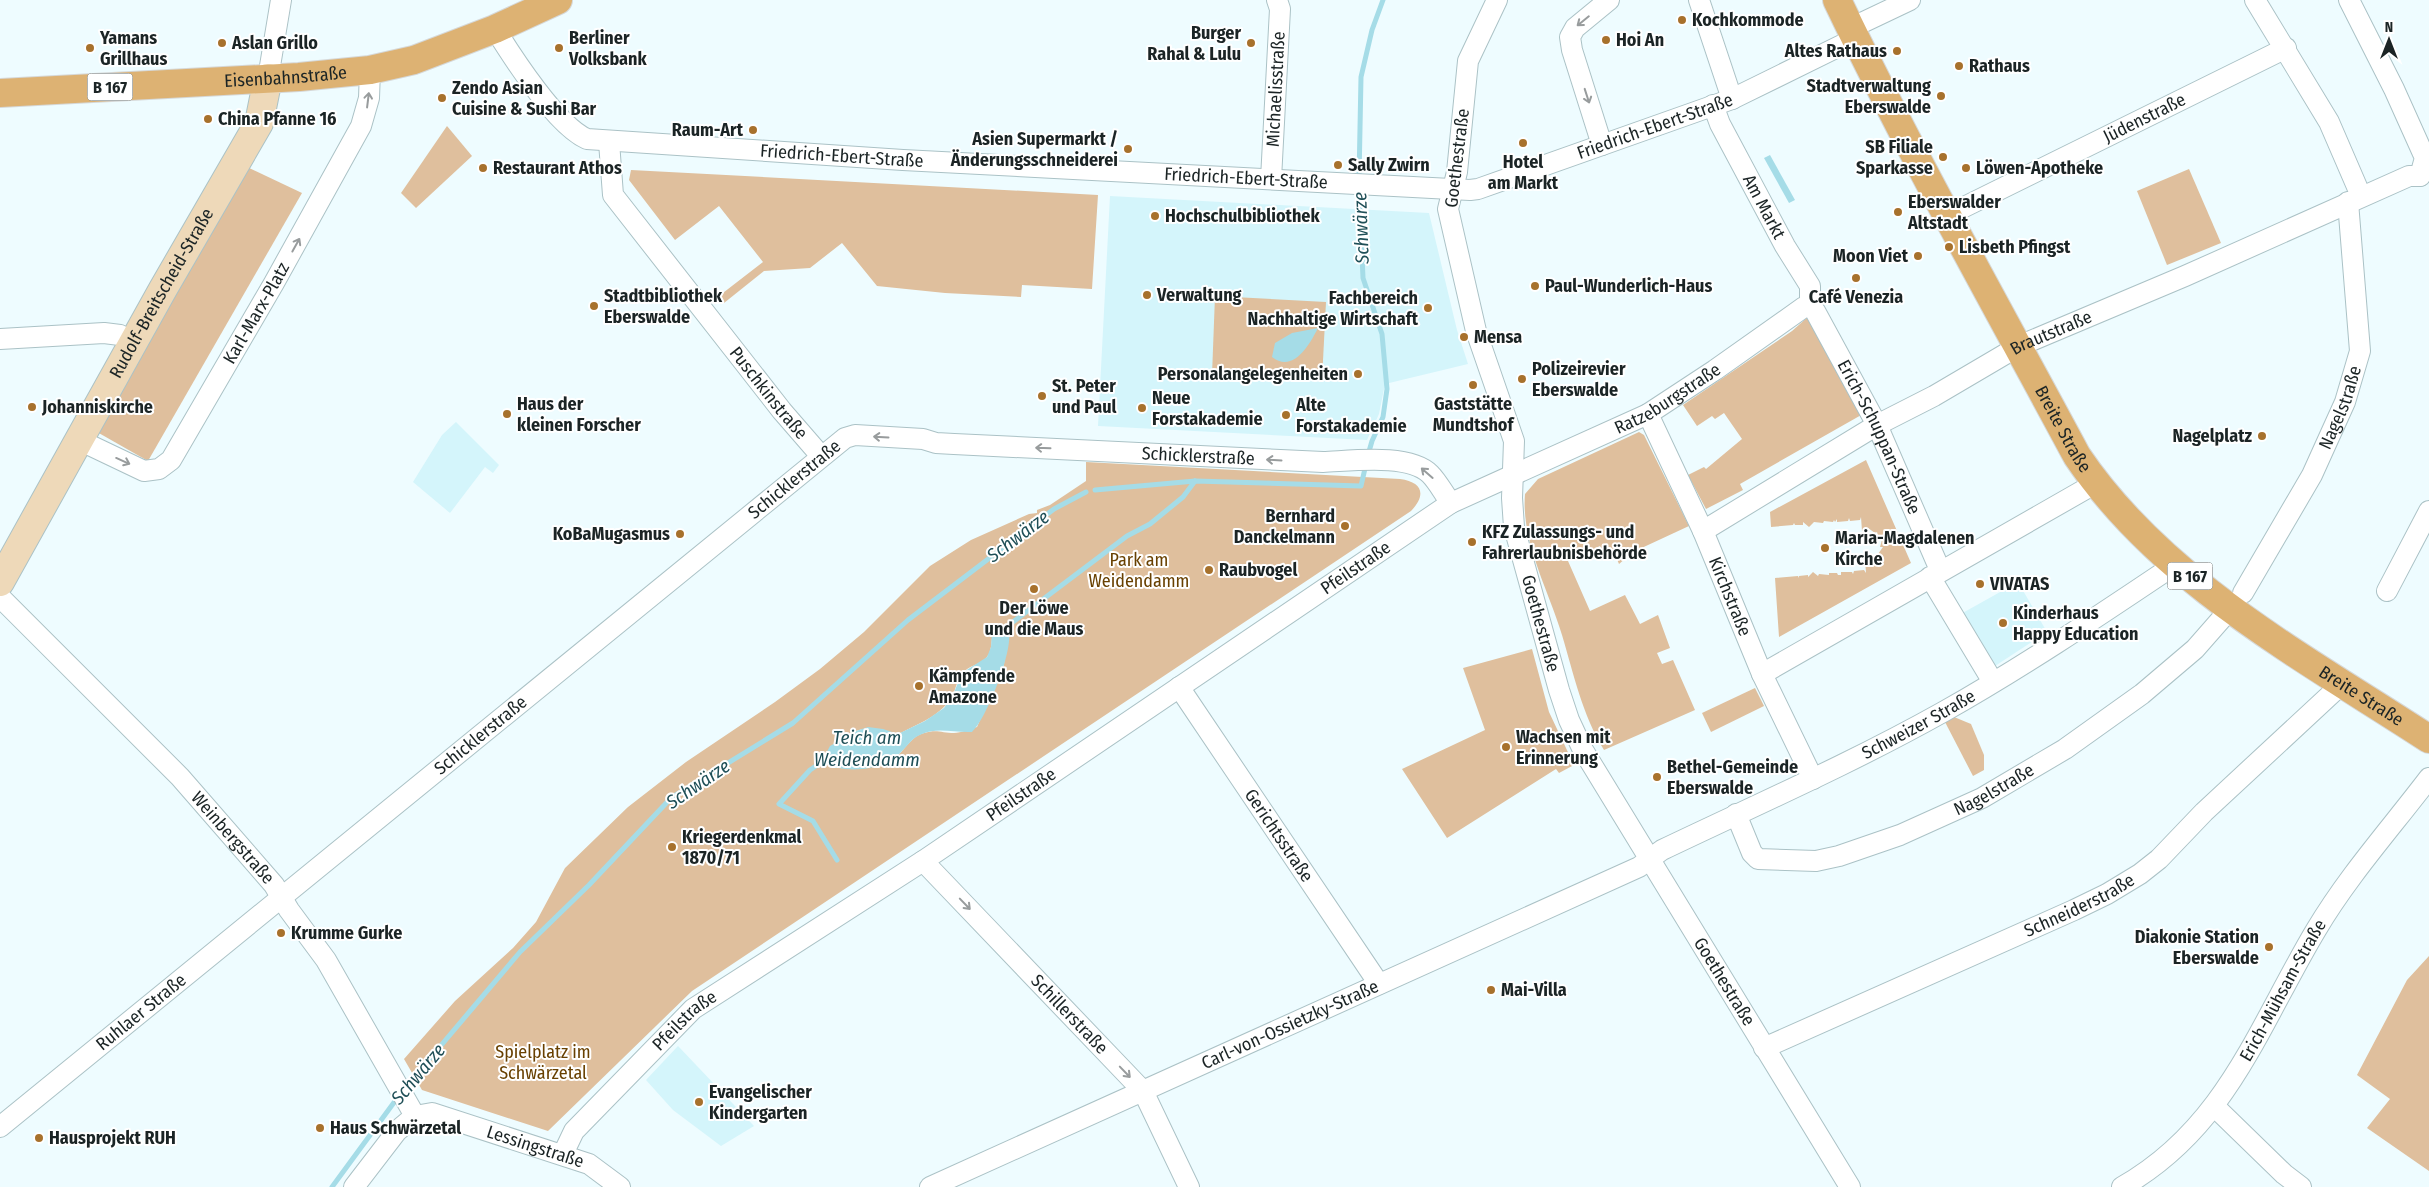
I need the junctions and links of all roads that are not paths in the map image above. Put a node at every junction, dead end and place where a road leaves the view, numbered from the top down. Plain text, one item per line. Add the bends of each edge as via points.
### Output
1 (281, 0) edge
2 (558, 0) edge
3 (1277, 0) edge
4 (1497, 0) edge
5 (1609, 0) edge
6 (1699, 0) edge
7 (1837, 0) edge
8 (1910, 0) edge
9 (2255, 0) edge
10 (2349, 0) edge
11 (495, 29) junction
12 (1855, 30) junction
13 (2286, 48) junction
14 (270, 67) junction
15 (370, 70) junction
16 (0, 93) edge
17 (1723, 102) junction
18 (608, 142) junction
19 (1602, 145) junction
20 (1271, 179) junction
21 (2424, 182) edge
22 (1452, 189) junction
23 (2354, 199) junction
24 (1948, 215) junction
25 (1810, 307) junction
26 (0, 339) edge
27 (134, 342) junction
28 (2019, 346) junction
29 (1648, 414) junction
30 (1877, 425) junction
31 (79, 440) junction
32 (829, 450) junction
33 (1514, 475) junction
34 (2096, 483) junction
35 (1451, 503) junction
36 (2425, 520) edge
37 (1703, 531) junction
38 (2176, 564) junction
39 (1935, 574) junction
40 (0, 582) edge
41 (2387, 591) dead end
42 (0, 597) edge
43 (2237, 600) junction
44 (1762, 674) junction
45 (1993, 682) junction
46 (2343, 683) junction
47 (1179, 687) junction
48 (2427, 732) edge
49 (2429, 778) edge
50 (1812, 779) junction
51 (1736, 814) junction
52 (1649, 859) junction
53 (923, 860) junction
54 (282, 897) junction
55 (1379, 984) junction
56 (1764, 1048) junction
57 (1143, 1091) junction
58 (407, 1101) junction
59 (2215, 1107) junction
60 (0, 1127) edge
61 (563, 1154) junction
62 (354, 1187) edge
63 (620, 1187) edge
64 (930, 1187) edge
65 (1189, 1187) edge
66 (1850, 1187) edge
67 (2122, 1187) edge
68 (2301, 1187) edge

1 - 14 street
2 - 11 main road, Eisenbahnstraße / B 167
3 - 20 street, Michaelisstraße via 1280,9
4 - 22 street, Goethestraße via 1468,61 1457,172
5 -> 19 street via 1570,37
6 - 17 street, Am Markt
7 - 12 main road, Breite Straße / B 167
8 - 12 street, Friedrich-Ebert-Straße
9 - 13 street, Nagelstraße
10 - 21 street via 2425,158
11 - 15 main road, Eisenbahnstraße / B 167 via 414,60
11 - 18 street via 572,131 587,139
12 - 17 street, Friedrich-Ebert-Straße
12 - 24 main road, Breite Straße / B 167
13 - 23 street, Nagelstraße via 2329,122
13 - 24 street, Jüdenstraße
14 - 15 main road, Eisenbahnstraße / B 167
14 - 16 main road, Eisenbahnstraße / B 167
14 - 27 main road, Rudolf-Breitscheid-Straße via 259,123
31 -> 15 street, Karl-Marx-Platz via 144,471 159,469 171,460 361,126 369,98
17 - 19 street, Friedrich-Ebert-Straße
17 - 25 street, Am Markt via 1720,124 1810,286
18 - 20 street, Friedrich-Ebert-Straße
18 - 32 street, Puschkinstraße via 613,195 782,411
19 - 22 street, Friedrich-Ebert-Straße via 1478,189
20 - 22 street, Friedrich-Ebert-Straße
21 - 23 street, Brautstraße via 2409,176
22 - 33 street, Goethestraße via 1448,209 1450,220 1476,331 1514,441
23 - 28 street, Brautstraße via 2185,276
23 - 43 street, Nagelstraße via 2360,351 2345,402 2312,474
24 - 28 main road, Breite Straße / B 167
25 - 29 street, Ratzeburgstraße via 1804,307
25 - 30 street, Erich-Schuppan-Straße
26 - 27 street via 104,334 120,335
27 - 31 main road, Rudolf-Breitscheid-Straße
28 - 30 street, Brautstraße
28 - 34 main road, Breite Straße / B 167 via 2077,456
29 - 33 street, Ratzeburgstraße
29 - 37 street, Kirchstraße
30 - 37 street, Brautstraße
30 - 39 street, Erich-Schuppan-Straße
31 - 40 main road, Rudolf-Breitscheid-Straße
35 -> 32 street, Schicklerstraße via 1431,474 1420,467 1380,461 1323,462 954,444 855,435
32 - 54 street, Schicklerstraße
33 - 35 street, Pfeilstraße
33 - 52 street, Goethestraße via 1514,528 1569,720 1583,750
34 - 38 main road, Breite Straße / B 167
34 - 39 street
35 - 47 street, Pfeilstraße
36 - 41 street
37 - 44 street, Kirchstraße
38 - 43 main road, Breite Straße / B 167
38 - 45 street, Schweizer Straße
39 - 44 street
39 - 45 street, Erich-Schuppan-Straße
42 - 54 street, Weinbergstraße via 180,777
43 - 46 main road, Breite Straße / B 167
43 - 51 street, Nagelstraße via 2195,649 2142,694 2065,749 1982,798 1900,835 1816,861 1758,859 1752,853
44 - 50 street, Kirchstraße
45 - 50 street, Schweizer Straße
46 - 48 main road, Breite Straße / B 167
46 - 56 street, Schneiderstraße via 2140,874 2074,910
47 - 53 street, Pfeilstraße
47 - 55 street, Gerichtsstraße
49 - 59 street, Erich-Mühsam-Straße via 2316,930 2258,1037
50 - 51 street, Schweizer Straße
51 - 52 street, Schweizer Straße
52 - 55 street, Carl-von-Ossietzky-Straße
52 - 56 street, Goethestraße
53 -> 57 street, Schillerstraße
53 - 61 street, Pfeilstraße via 694,1009 574,1131
54 - 58 street, Weinbergstraße via 326,960
54 - 60 street, Ruhlaer Straße
55 - 57 street, Carl-von-Ossietzky-Straße
56 - 66 street, Goethestraße
57 - 64 street, Carl-von-Ossietzky-Straße
57 - 65 street, Schillerstraße
58 - 61 street, Lessingstraße via 432,1113
58 - 62 street via 397,1131
59 - 67 street, Erich-Mühsam-Straße via 2169,1156
59 - 68 street
61 - 63 street, Lessingstraße via 588,1164

